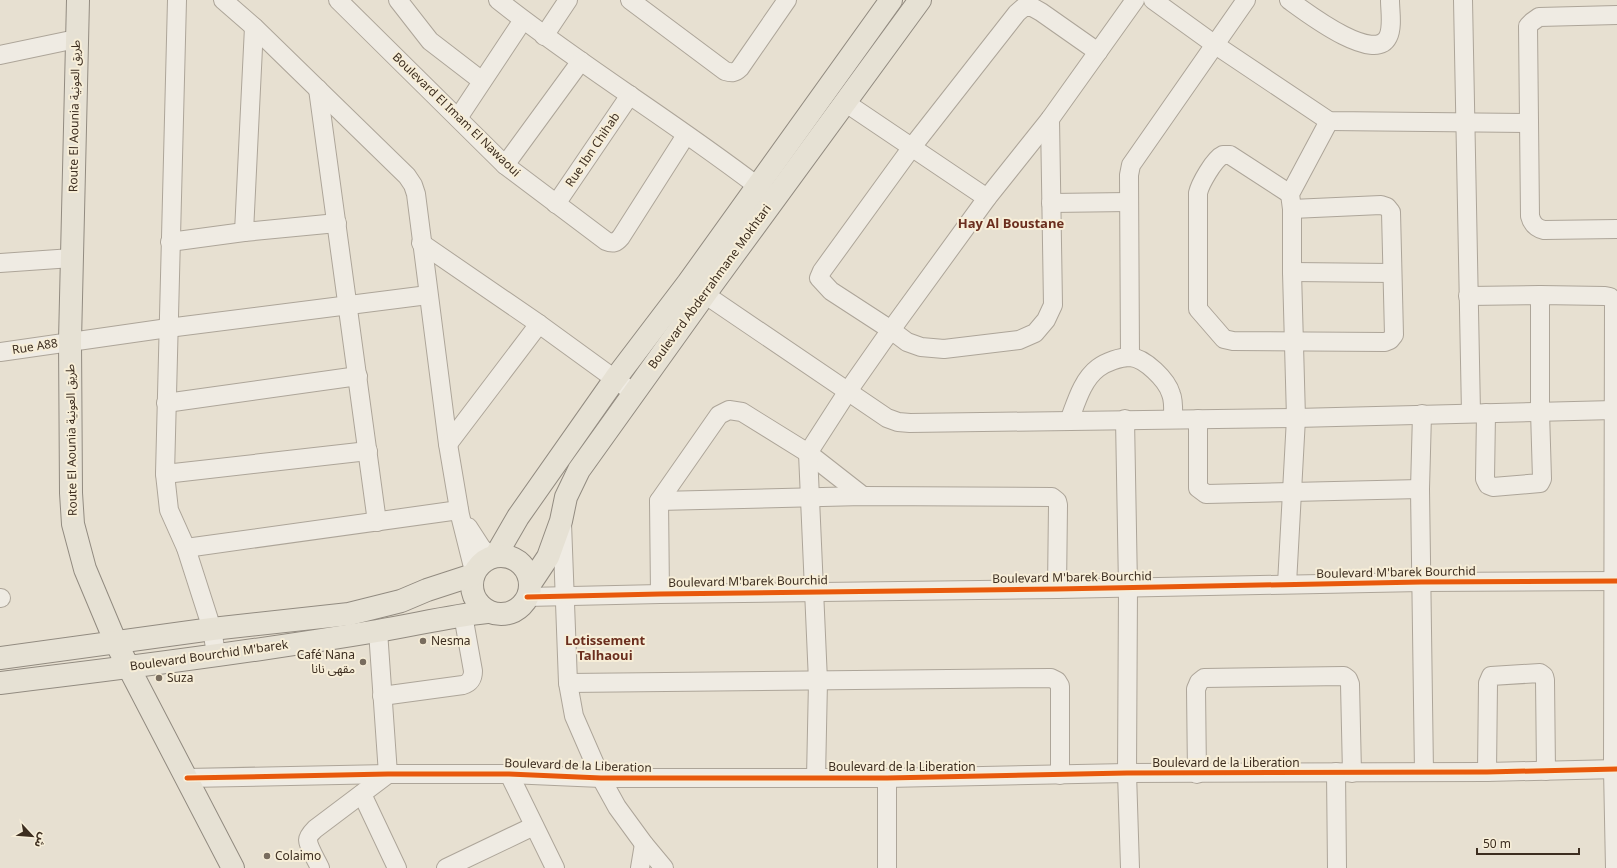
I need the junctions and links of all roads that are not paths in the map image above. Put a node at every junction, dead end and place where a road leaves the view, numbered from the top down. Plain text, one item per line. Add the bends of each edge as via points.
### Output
1 (78, 0) edge
2 (177, 0) edge
3 (222, 0) edge
4 (338, 0) edge
5 (398, 0) edge
6 (498, 0) edge
7 (568, 0) edge
8 (630, 0) edge
9 (786, 0) edge
10 (891, 0) edge
11 (920, 0) edge
12 (1135, 0) edge
13 (1153, 0) edge
14 (1246, 0) edge
15 (1289, 0) edge
16 (1390, 0) edge
17 (1463, 0) edge
18 (1617, 15) edge
19 (523, 20) junction
20 (254, 27) junction
21 (544, 36) junction
22 (76, 39) junction
23 (1214, 44) junction
24 (1098, 52) junction
25 (0, 55) edge
26 (581, 61) junction
27 (482, 82) junction
28 (318, 89) junction
29 (630, 95) junction
30 (846, 103) junction
31 (458, 118) junction
32 (1050, 119) junction
33 (1328, 121) junction
34 (1529, 122) junction
35 (1465, 123) junction
36 (686, 135) junction
37 (912, 147) junction
38 (505, 165) junction
39 (758, 186) junction
40 (987, 198) junction
41 (774, 199) junction
42 (1291, 201) junction
43 (1129, 202) junction
44 (1051, 203) junction
45 (556, 204) junction
46 (337, 223) junction
47 (1617, 229) edge
48 (244, 232) junction
49 (170, 242) junction
50 (421, 243) junction
51 (72, 258) junction
52 (0, 262) edge
53 (1292, 272) junction
54 (1392, 273) junction
55 (697, 289) junction
56 (428, 294) junction
57 (1540, 295) junction
58 (1468, 296) junction
59 (348, 305) junction
60 (539, 324) junction
61 (168, 328) junction
62 (891, 330) junction
63 (70, 341) junction
64 (1294, 341) junction
65 (0, 352) edge
66 (1130, 357) junction
67 (358, 376) junction
68 (615, 379) junction
69 (848, 391) junction
70 (634, 393) junction
71 (166, 403) junction
72 (1614, 410) junction
73 (1540, 412) junction
74 (1478, 413) junction
75 (1422, 414) junction
76 (1296, 418) junction
77 (1173, 419) junction
78 (1198, 419) junction
79 (1125, 420) junction
80 (1069, 421) junction
81 (448, 444) junction
82 (368, 451) junction
83 (808, 453) junction
84 (165, 474) junction
85 (1420, 489) junction
86 (1292, 492) junction
87 (863, 496) junction
88 (810, 498) junction
89 (659, 501) junction
90 (460, 513) junction
91 (561, 521) junction
92 (377, 522) junction
93 (186, 548) junction
94 (494, 556) junction
95 (474, 573) junction
96 (1615, 581) edge
97 (1421, 582) junction
98 (1287, 584) junction
99 (1128, 587) junction
100 (1057, 589) junction
101 (529, 591) junction
102 (813, 591) junction
103 (660, 594) junction
104 (565, 597) junction
105 (488, 612) junction
106 (462, 615) junction
107 (351, 624) junction
108 (212, 629) junction
109 (378, 631) junction
110 (116, 643) junction
111 (216, 654) junction
112 (0, 658) edge
113 (129, 667) junction
114 (818, 681) junction
115 (0, 683) edge
116 (568, 683) junction
117 (382, 696) junction
118 (1615, 769) edge
119 (1546, 771) junction
120 (1344, 772) junction
121 (1424, 772) junction
122 (1487, 772) junction
123 (1127, 773) junction
124 (388, 774) junction
125 (509, 774) junction
126 (1197, 774) junction
127 (1060, 775) junction
128 (187, 778) junction
129 (601, 778) junction
130 (816, 778) junction
131 (887, 778) junction
132 (362, 794) junction
133 (534, 826) junction
134 (644, 844) junction
135 (474, 862) edge
136 (233, 868) edge
137 (320, 868) edge
138 (397, 868) edge
139 (446, 868) edge
140 (555, 868) edge
141 (640, 868) edge
142 (664, 868) edge
143 (887, 868) edge
144 (1130, 868) edge
145 (1337, 868) edge
146 (1615, 868) edge

1 - 22 main road, Route El Aounia طريق العونية
2 - 49 street
3 - 20 street
4 - 31 street, Boulevard El Imam El Nawaoui
5 - 27 street via 430,41
6 - 19 street
7 - 21 street
8 - 9 street via 730,73 740,68
10 - 39 main road, Boulevard Abderrahmane Mokhtari
11 - 30 main road, Boulevard Abderrahmane Mokhtari
12 - 24 street
13 - 23 street
14 - 23 street
15 - 16 street via 1344,37 1371,44 1380,43 1388,38
17 - 35 street
18 - 34 street via 1539,18 1528,26
19 - 21 street
19 - 27 street
20 - 28 street
20 - 48 street
21 - 26 street
22 - 25 street
22 - 51 main road, Route El Aounia طريق العونية
23 - 33 street
23 - 43 street via 1131,165
24 - 32 street
24 - 37 street via 1041,12 1032,7 1024,7
26 - 29 street
26 - 38 street
27 - 31 street
28 - 46 street
28 - 50 street via 408,176 416,194
29 - 36 street
29 - 45 street, Rue Ibn Chihab
30 - 37 street
30 - 41 main road, Boulevard Abderrahmane Mokhtari
31 - 38 street, Boulevard El Imam El Nawaoui
32 - 40 street
32 - 44 street
33 - 35 street
33 - 42 street
34 - 35 street
34 - 47 street via 1530,216 1534,225 1544,230
35 - 58 street
36 - 39 street
36 - 45 street, Boulevard El Imam El Nawaoui via 616,242 606,241
37 - 40 street
37 - 62 street via 819,278 831,291
38 - 45 street, Boulevard El Imam El Nawaoui
39 - 41 street
39 - 55 main road, Boulevard Abderrahmane Mokhtari
40 - 62 street
41 - 55 main road, Boulevard Abderrahmane Mokhtari
42 - 53 street
42 - 54 street via 1387,207 1391,212
42 - 64 street via 1230,155 1219,158 1202,181 1198,193 1197,305 1224,339
43 - 44 street
43 - 66 street
44 - 62 street via 1053,305 1035,334 1018,340 944,349 921,347 907,342
46 - 48 street
46 - 59 street
48 - 49 street
49 - 61 street
50 - 56 street
50 - 60 street
51 - 52 street
51 - 63 main road, Route El Aounia طريق العونية
53 - 54 street
53 - 64 street
54 - 64 street via 1394,335 1390,340
55 - 68 main road, Boulevard Abderrahmane Mokhtari
55 - 69 street
55 - 70 main road, Boulevard Abderrahmane Mokhtari
56 - 59 street, Rue A88
56 - 81 street
57 - 58 street
57 - 72 street via 1605,296 1613,300
57 - 73 street
58 - 74 street
59 - 61 street, Rue A88
59 - 67 street
60 - 68 street
60 - 81 street
61 - 63 street, Rue A88
61 - 71 street
62 - 69 street
63 - 65 street, Rue A88
63 - 110 main road, Route El Aounia طريق العونية via 73,524 85,569
64 - 76 street
66 - 77 street via 1151,366 1163,380 1172,395
66 - 80 street via 1113,360 1098,368 1088,378
67 - 71 street
67 - 82 street
68 - 70 street
68 - 94 main road, Boulevard Abderrahmane Mokhtari via 518,517
69 - 80 street via 886,418 898,422
69 - 83 street
70 - 91 main road, Boulevard Abderrahmane Mokhtari via 579,470 566,496
71 - 84 street
72 - 73 street
72 - 96 street
73 - 74 street
73 - 74 street via 1541,481 1538,484 1493,487 1485,480
74 - 75 street
75 - 76 street
75 - 85 street
76 - 78 street
76 - 86 street
77 - 78 street
77 - 79 street
78 - 86 street via 1198,488 1202,492
79 - 80 street
79 - 99 street
81 - 90 street
82 - 84 street
82 - 92 street
83 - 87 street
83 - 88 street
83 - 89 street via 742,412 729,410 719,415
84 - 93 street via 169,510
85 - 86 street
85 - 97 street
86 - 98 street
87 - 88 street
87 - 100 street via 1052,497 1058,505
88 - 89 street
88 - 102 street
89 - 103 street
90 - 92 street
90 - 94 street via 481,547
90 - 95 street
91 - 101 main road via 548,558
91 - 104 street, Boulevard Abderrahmane Mokhtari
92 - 93 street
93 - 108 street
94 - 95 main road via 481,562
94 - 101 main road via 513,558 520,562 525,568
95 - 105 main road via 472,592 480,607
95 - 107 main road, Boulevard Bourchid M'barek via 427,590
96 - 97 street, Boulevard M'barek Bourchid
96 - 118 street
97 - 98 street, Boulevard M'barek Bourchid
97 - 121 street
98 - 99 street, Boulevard M'barek Bourchid
99 - 100 street, Boulevard M'barek Bourchid
99 - 123 street
100 - 102 street, Boulevard M'barek Bourchid
101 - 104 street, Boulevard M'barek Bourchid
101 - 105 main road via 517,609 510,613
102 - 103 street, Boulevard M'barek Bourchid
102 - 114 street
103 - 104 street, Boulevard M'barek Bourchid
104 - 116 street, Boulevard Abderrahmane Mokhtari
105 - 106 main road, Boulevard Bourchid M'barek
106 - 109 main road, Boulevard Bourchid M'barek
106 - 117 street via 473,671 470,682
107 - 108 main road, Boulevard Bourchid M'barek
107 - 109 main road, Boulevard Bourchid M'barek
107 - 111 main road, Boulevard Bourchid M'barek
108 - 110 main road, Boulevard Bourchid M'barek
108 - 111 street
109 - 117 street
110 - 112 main road, Boulevard Bourchid M'barek
110 - 113 main road, Route El Aounia طريق العونية
111 - 113 main road, Boulevard Bourchid M'barek
113 - 115 main road, Boulevard Bourchid M'barek
113 - 128 main road, Route El Aounia طريق العونية
114 - 116 street
114 - 127 street via 1051,678 1060,686
114 - 130 street
116 - 129 street, Boulevard Abderrahmane Mokhtari via 574,716
117 - 124 street
118 - 119 street, Boulevard de la Liberation
118 - 146 street
119 - 122 street, Boulevard de la Liberation
119 - 122 street via 1545,680 1540,673 1489,678
120 - 121 street, Boulevard de la Liberation
120 - 126 street, Boulevard de la Liberation
120 - 126 street via 1350,684 1344,676 1204,678 1196,689
120 - 145 street
121 - 122 street, Boulevard de la Liberation
123 - 126 street, Boulevard de la Liberation
123 - 127 street, Boulevard de la Liberation
123 - 144 street
124 - 125 street, Boulevard de la Liberation
124 - 128 street, Boulevard de la Liberation
124 - 132 street
125 - 129 street, Boulevard de la Liberation
125 - 133 street
127 - 131 street, Boulevard de la Liberation
128 - 136 main road, Route El Aounia طريق العونية
129 - 130 street, Boulevard de la Liberation
129 - 134 street, Boulevard Abderrahmane Mokhtari via 617,807
130 - 131 street, Boulevard de la Liberation
131 - 143 street
132 - 137 street via 310,835 309,846
132 - 138 street
133 - 135 street
133 - 140 street
134 - 141 street
134 - 142 street, Boulevard Abderrahmane Mokhtari
135 - 139 street

